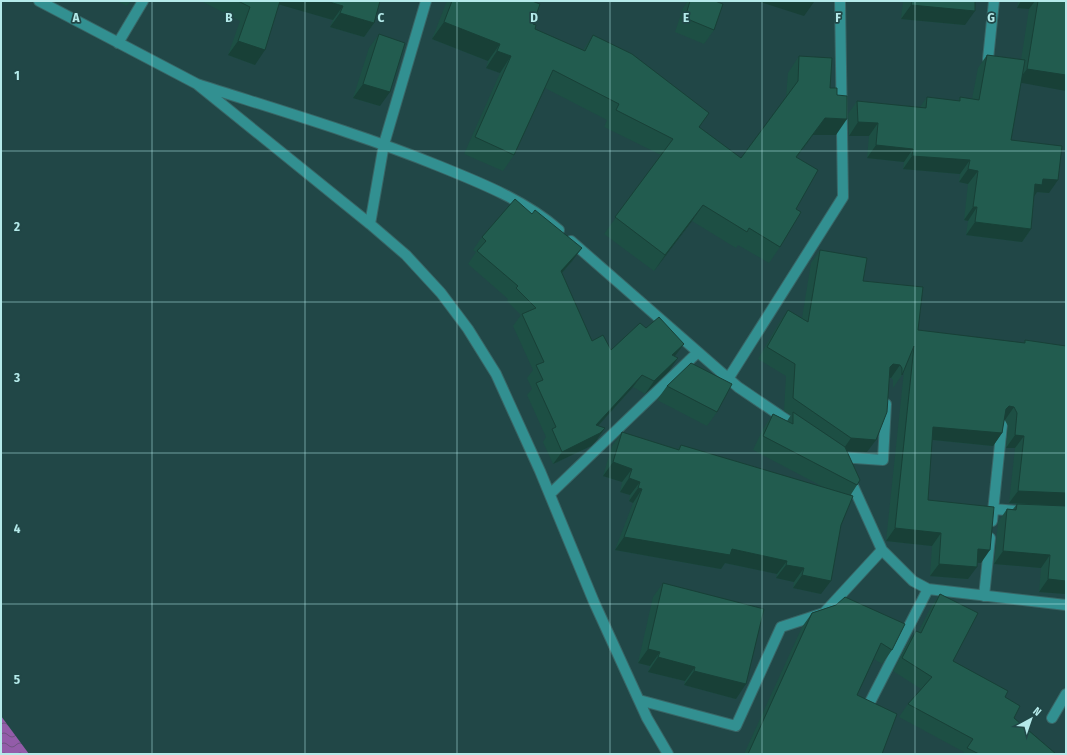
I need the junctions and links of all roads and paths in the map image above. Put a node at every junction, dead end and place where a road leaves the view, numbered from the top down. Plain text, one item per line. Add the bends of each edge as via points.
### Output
1 (39, 1) edge
2 (143, 1) edge
3 (426, 1) edge
4 (840, 1) edge
5 (994, 1) edge
6 (118, 42) junction
7 (988, 59) edge
8 (197, 84) junction
9 (384, 144) junction
10 (370, 224) junction
11 (698, 352) junction
12 (728, 379) junction
13 (887, 390) edge
14 (1002, 425) edge
15 (808, 435) edge
16 (550, 494) junction
17 (993, 509) junction
18 (1030, 511) edge
19 (882, 550) junction
20 (928, 589) junction
21 (984, 596) junction
22 (1066, 605) edge
23 (1066, 694) edge
24 (639, 700) junction
25 (866, 710) edge
26 (1052, 718) dead end
27 (668, 754) edge

1 - 6 street
2 - 6 street
3 - 9 street
4 - 12 street via 843,197
5 - 7 street
6 - 8 street
8 - 9 street
8 - 10 street
9 - 10 street
9 - 11 street via 490,186 542,216
10 - 16 street via 406,255 441,293 468,329 496,374
11 - 12 street
11 - 16 street
12 - 15 street
13 - 19 street via 883,460 837,455
14 - 17 street
16 - 24 street via 594,602
17 - 18 street
17 - 21 street
19 - 20 street via 913,581
19 - 24 street via 824,613 781,627 736,726
20 - 21 street
20 - 25 street
21 - 22 street
23 - 26 street
24 - 27 street

